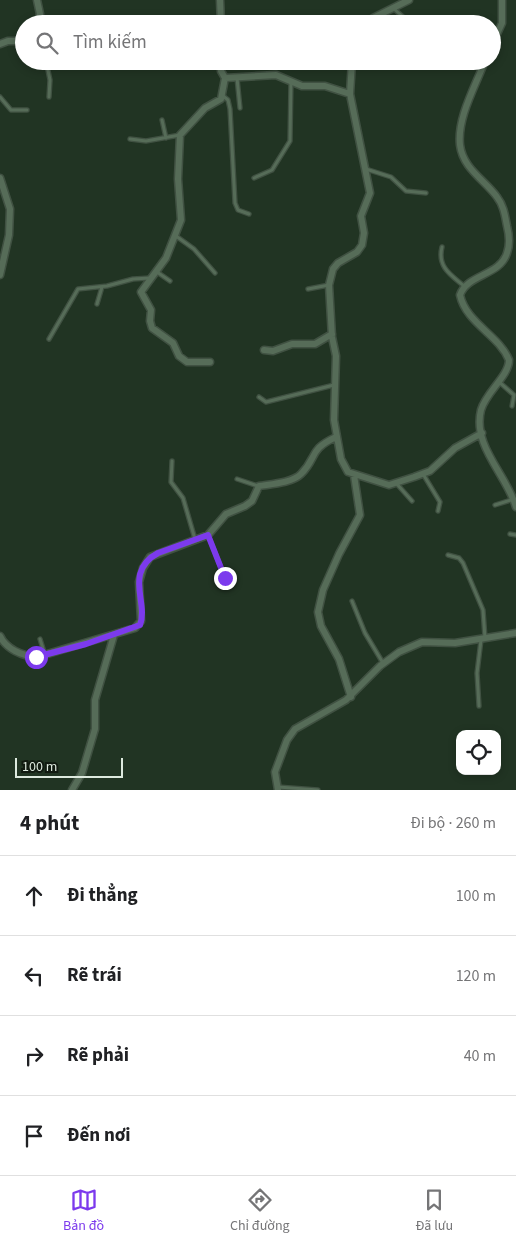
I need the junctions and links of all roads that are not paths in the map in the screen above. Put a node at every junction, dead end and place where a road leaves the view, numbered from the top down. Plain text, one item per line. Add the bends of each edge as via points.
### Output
1 (37, 0) edge
2 (220, 0) edge
3 (408, 0) edge
4 (502, 0) edge
5 (393, 8) junction
6 (40, 15) edge
7 (221, 15) edge
8 (382, 15) edge
9 (401, 15) edge
10 (501, 25) edge
11 (15, 41) edge
12 (0, 44) edge
13 (48, 70) edge
14 (222, 70) edge
15 (351, 70) edge
16 (482, 70) edge
17 (225, 78) junction
18 (237, 78) junction
19 (291, 81) junction
20 (350, 94) junction
21 (223, 96) junction
22 (49, 97) dead end
23 (0, 98) edge
24 (240, 108) dead end
25 (27, 110) dead end
26 (162, 120) dead end
27 (180, 135) junction
28 (166, 138) junction
29 (130, 139) dead end
30 (366, 169) junction
31 (0, 178) edge
32 (254, 178) dead end
33 (426, 193) dead end
34 (249, 214) dead end
35 (175, 236) junction
36 (442, 247) dead end
37 (156, 271) junction
38 (216, 273) dead end
39 (0, 275) edge
40 (150, 278) junction
41 (170, 281) dead end
42 (329, 285) junction
43 (102, 287) junction
44 (465, 287) junction
45 (308, 289) dead end
46 (97, 304) dead end
47 (332, 334) junction
48 (49, 339) dead end
49 (264, 350) dead end
50 (210, 362) dead end
51 (513, 365) edge
52 (498, 381) junction
53 (334, 385) junction
54 (259, 396) dead end
55 (512, 406) dead end
56 (482, 433) junction
57 (336, 437) junction
58 (172, 461) dead end
59 (423, 474) junction
60 (354, 475) junction
61 (237, 479) dead end
62 (396, 483) junction
63 (259, 486) junction
64 (514, 499) junction
65 (412, 501) dead end
66 (495, 505) dead end
67 (516, 507) edge
68 (438, 511) dead end
69 (510, 534) dead end
70 (208, 535) junction
71 (516, 535) edge
72 (195, 539) junction
73 (448, 556) dead end
74 (225, 578) dead end
75 (352, 600) dead end
76 (516, 633) edge
77 (114, 634) junction
78 (0, 636) edge
79 (40, 639) dead end
80 (483, 639) junction
81 (2, 644) edge
82 (45, 656) junction
83 (383, 663) junction
84 (351, 697) junction
85 (479, 706) dead end
86 (277, 788) edge
87 (73, 790) edge
88 (318, 790) edge

1 - 6 street
2 - 7 street
3 - 5 street
4 - 10 street
5 - 8 street
5 - 9 lane
11 - 12 street
13 - 22 lane
14 - 17 street
15 - 20 street
16 - 44 street via 461,126 460,147 470,168 502,205 508,247 506,257 496,269
17 - 18 street
17 - 21 street
18 - 19 street via 269,74
18 - 24 lane
19 - 20 street via 302,86 331,87
19 - 32 lane via 290,141 272,170
20 - 30 street
21 - 27 street via 204,108
21 - 34 lane via 228,100 230,109 235,203 238,210
23 - 25 lane via 11,110
26 - 28 lane
27 - 28 lane
27 - 35 street via 178,178 182,217
28 - 29 lane via 141,142
30 - 33 lane via 391,177 404,190
30 - 42 street via 370,189 361,216 362,245 358,252 333,268
31 - 39 street via 10,209 9,235
35 - 37 street via 166,258
35 - 38 lane via 194,249
36 - 44 lane via 440,257 443,266
37 - 40 street
37 - 41 lane
40 - 43 lane
40 - 50 street via 141,292 151,310 152,328 173,343 184,360
42 - 45 lane
42 - 47 street
43 - 46 lane
43 - 48 lane via 77,290
44 - 51 street via 460,295 465,307 502,347
47 - 49 street via 315,344 292,344
47 - 53 street via 336,356
51 - 52 street
52 - 55 lane via 514,395
52 - 56 street via 481,412
53 - 54 lane via 266,402
53 - 57 street
56 - 59 street via 455,448 437,466
56 - 64 street via 486,448
57 - 60 street via 345,469
57 - 63 street via 318,446 297,477
58 - 72 lane via 171,482 183,498
59 - 62 street
59 - 68 lane via 440,502
60 - 62 street via 385,484
60 - 84 street via 360,515 323,590 318,612 321,626 339,659
61 - 63 lane
62 - 65 lane
63 - 70 street via 252,501 226,514
64 - 66 lane
64 - 67 street
69 - 71 lane
70 - 72 street
70 - 74 lane
72 - 77 street via 150,557 139,582 140,625
73 - 80 lane via 463,562 482,610
75 - 83 lane via 365,633
76 - 80 street
77 - 82 street
77 - 87 street via 95,700 95,729 82,773
78 - 81 street
79 - 82 lane
80 - 83 street via 455,643 422,642
80 - 85 lane via 477,673
81 - 82 street via 30,657
83 - 84 street
84 - 86 street via 300,725 290,734 275,772
86 - 88 lane

